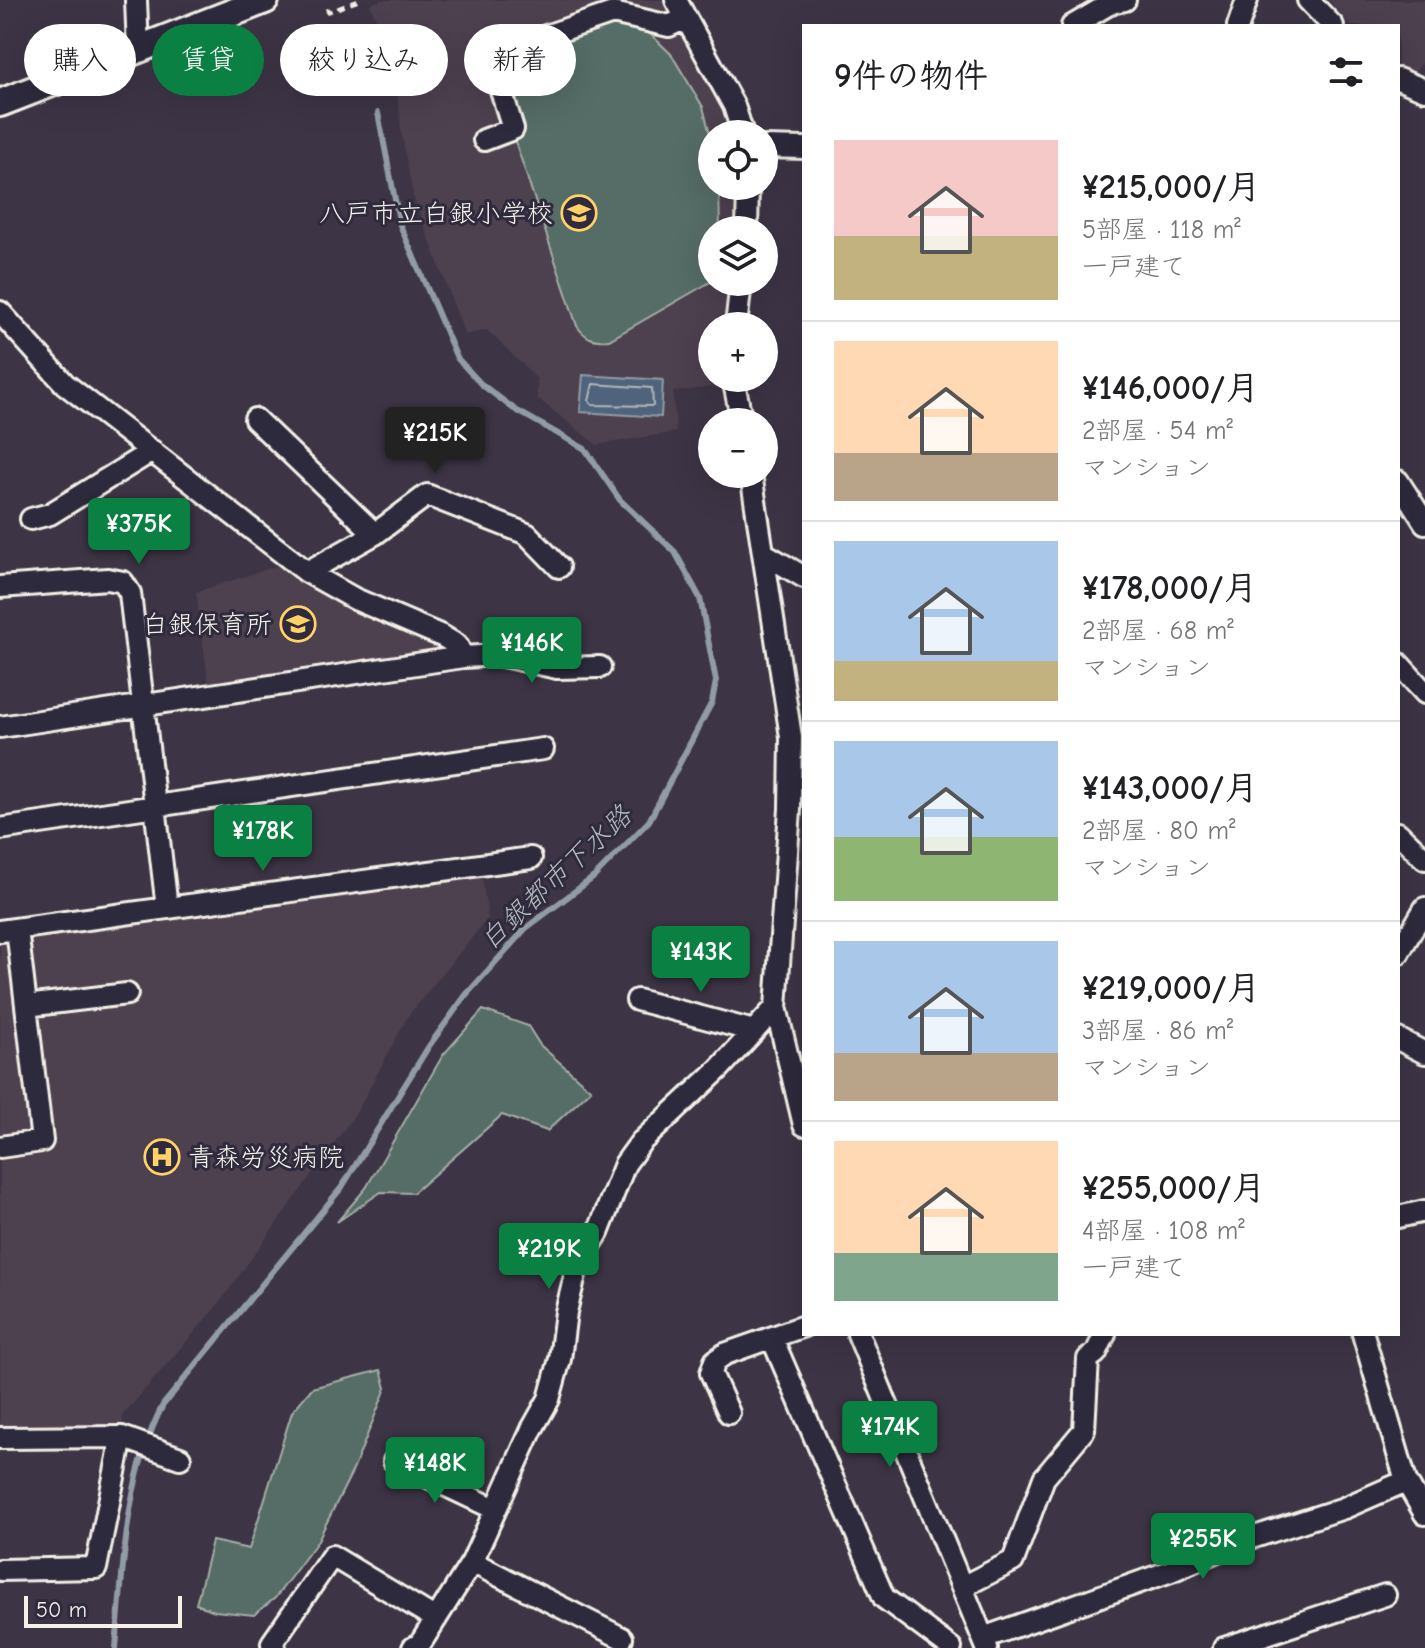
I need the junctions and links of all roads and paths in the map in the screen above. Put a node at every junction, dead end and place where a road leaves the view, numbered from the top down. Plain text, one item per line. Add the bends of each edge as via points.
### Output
1 (136, 0) edge
2 (265, 0) edge
3 (360, 0) edge
4 (1125, 0) edge
5 (1247, 0) edge
6 (1311, 1) edge
7 (327, 8) dead end
8 (681, 9) edge
9 (1075, 24) edge
10 (1239, 24) edge
11 (1331, 24) edge
12 (138, 50) junction
13 (1400, 80) edge
14 (1425, 90) edge
15 (0, 103) edge
16 (738, 120) edge
17 (484, 140) dead end
18 (778, 147) edge
19 (802, 148) edge
20 (0, 312) edge
21 (255, 419) dead end
22 (152, 451) junction
23 (1400, 484) edge
24 (753, 488) edge
25 (31, 519) dead end
26 (1425, 523) edge
27 (375, 534) junction
28 (763, 553) junction
29 (559, 567) dead end
30 (307, 572) junction
31 (802, 576) edge
32 (0, 587) edge
33 (463, 657) junction
34 (1400, 665) edge
35 (600, 667) dead end
36 (1425, 693) edge
37 (141, 707) junction
38 (0, 727) edge
39 (543, 749) dead end
40 (154, 806) junction
41 (0, 829) edge
42 (1400, 835) edge
43 (531, 858) dead end
44 (1425, 859) edge
45 (167, 908) junction
46 (1425, 908) edge
47 (8, 930) edge
48 (1400, 951) edge
49 (127, 994) dead end
50 (637, 1000) dead end
51 (26, 1006) junction
52 (776, 1007) junction
53 (754, 1031) junction
54 (1400, 1040) edge
55 (1425, 1053) edge
56 (802, 1117) edge
57 (0, 1147) edge
58 (1425, 1211) edge
59 (1400, 1217) edge
60 (802, 1327) edge
61 (859, 1336) edge
62 (1104, 1336) edge
63 (1364, 1336) edge
64 (772, 1338) junction
65 (729, 1413) dead end
66 (122, 1437) junction
67 (0, 1438) edge
68 (180, 1458) dead end
69 (394, 1461) dead end
70 (1406, 1481) junction
71 (495, 1509) junction
72 (1425, 1514) edge
73 (472, 1562) junction
74 (0, 1570) edge
75 (962, 1587) junction
76 (1385, 1595) dead end
77 (436, 1619) junction
78 (622, 1638) dead end
79 (985, 1643) edge
80 (420, 1647) edge
81 (275, 1648) edge
82 (951, 1648) edge
83 (1224, 1648) edge

1 - 12 street
2 - 12 main road
3 - 7 path via 328,12
4 - 9 street
5 - 10 street
6 - 11 street
8 - 16 street
8 - 17 street via 669,26 613,13 490,55 513,129
12 - 15 main road
13 - 14 street
18 - 19 street
20 - 22 street via 65,384
21 - 27 street
22 - 25 street via 50,514
22 - 30 street
23 - 26 street
24 - 28 street
27 - 29 street via 427,495 527,534
27 - 30 street
28 - 31 street
28 - 52 street via 791,737
30 - 33 street via 442,636 457,645
32 - 37 street via 123,582 130,593
33 - 35 street via 498,655 557,668
33 - 37 street
34 - 36 street
37 - 38 street
37 - 40 street
39 - 40 street
40 - 41 street
40 - 45 street
42 - 44 street
43 - 45 street
45 - 47 street
46 - 48 street
47 - 51 street
49 - 51 street
50 - 53 street
51 - 57 street via 42,1141
52 - 53 street
52 - 56 street
53 - 71 street via 625,1164 598,1233 577,1267 549,1399
54 - 55 street
58 - 59 street
60 - 64 street
61 - 75 street
62 - 75 street via 1088,1359 1084,1430 1044,1478 1013,1561
63 - 70 street
64 - 65 street via 715,1361 711,1373
64 - 82 street via 884,1598
66 - 67 street
66 - 68 street
66 - 74 street via 96,1568
69 - 71 street
70 - 72 street
70 - 79 street
71 - 73 street
73 - 77 street
73 - 78 street
75 - 79 street
76 - 83 street
77 - 80 street
77 - 81 street via 332,1556 272,1643

